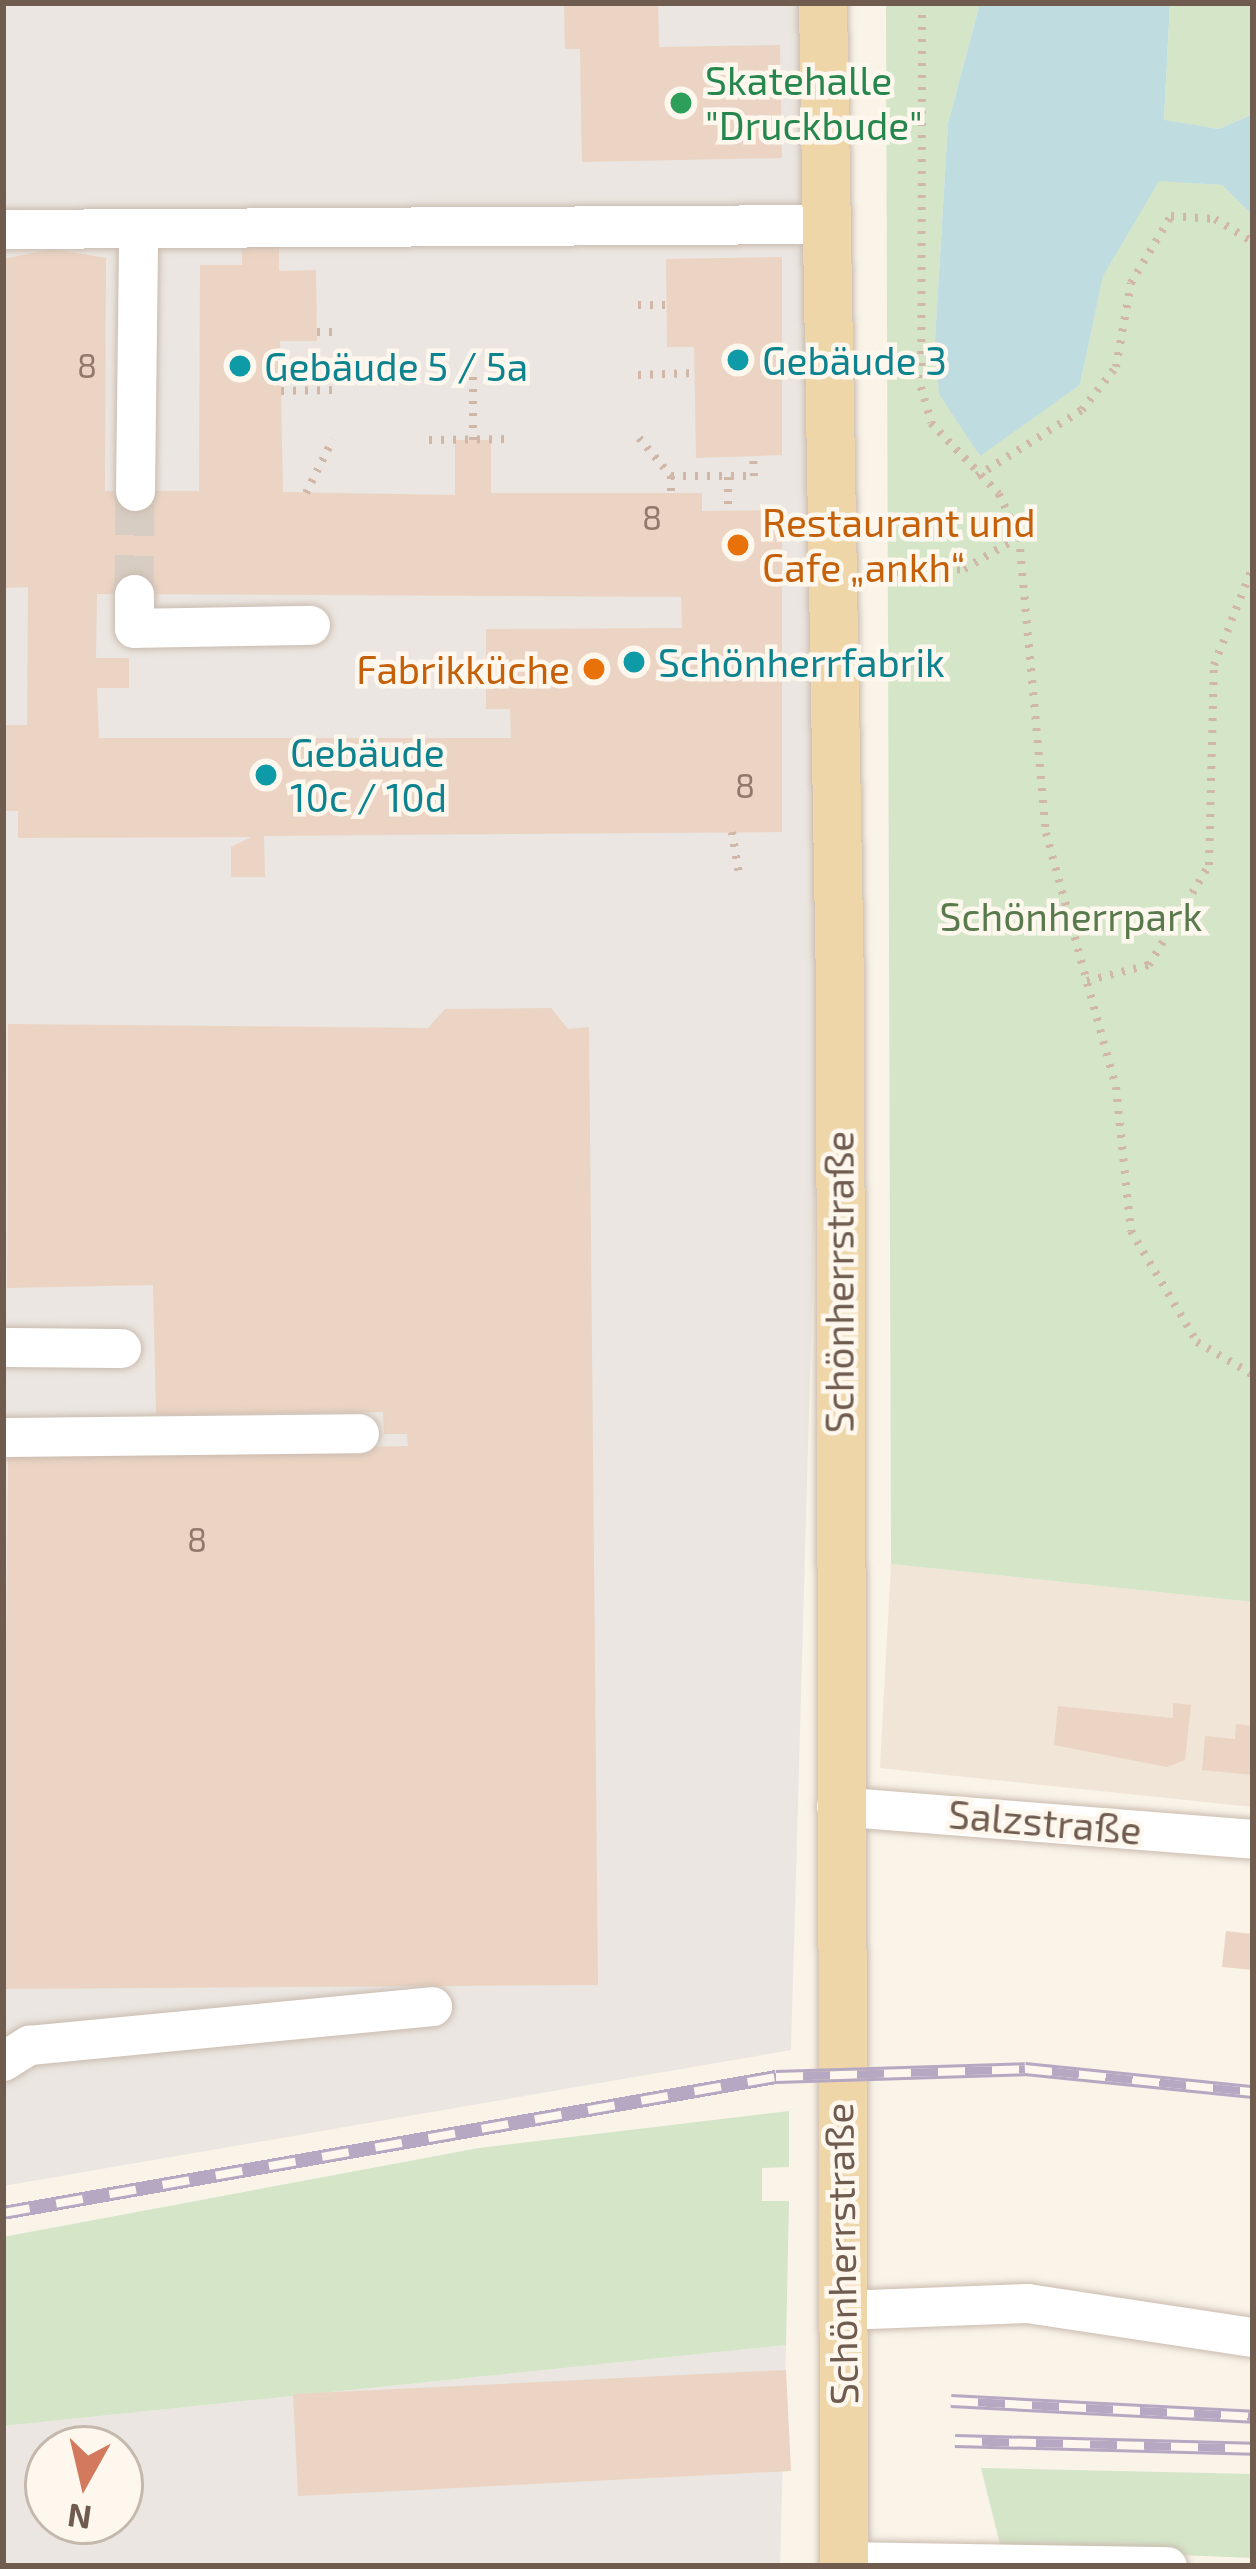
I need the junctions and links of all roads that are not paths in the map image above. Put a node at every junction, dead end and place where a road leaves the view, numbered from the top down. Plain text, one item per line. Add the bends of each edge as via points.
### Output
1 (823, 3) edge
2 (826, 224) junction
3 (3, 229) edge
4 (138, 229) junction
5 (135, 491) tunnel mouth
6 (134, 594) tunnel mouth
7 (310, 625) dead end
8 (3, 1347) edge
9 (122, 1348) dead end
10 (359, 1433) dead end
11 (3, 1437) edge
12 (836, 1806) junction
13 (1253, 1839) edge
14 (432, 2006) dead end
15 (3, 2061) edge
16 (842, 2310) junction
17 (1253, 2337) edge
18 (844, 2563) edge
19 (1167, 2566) edge

1 - 2 main road, Schönherrstraße
2 - 4 street
2 - 12 main road, Schönherrstraße via 840,991
3 - 4 street
4 - 5 street
6 - 7 street via 134,628
8 - 9 street
10 - 11 street
12 - 13 street, Salzstraße
12 - 16 main road, Schönherrstraße
14 - 15 street via 29,2045
16 - 17 street via 1027,2303
16 - 18 main road, Schönherrstraße
18 - 19 street

